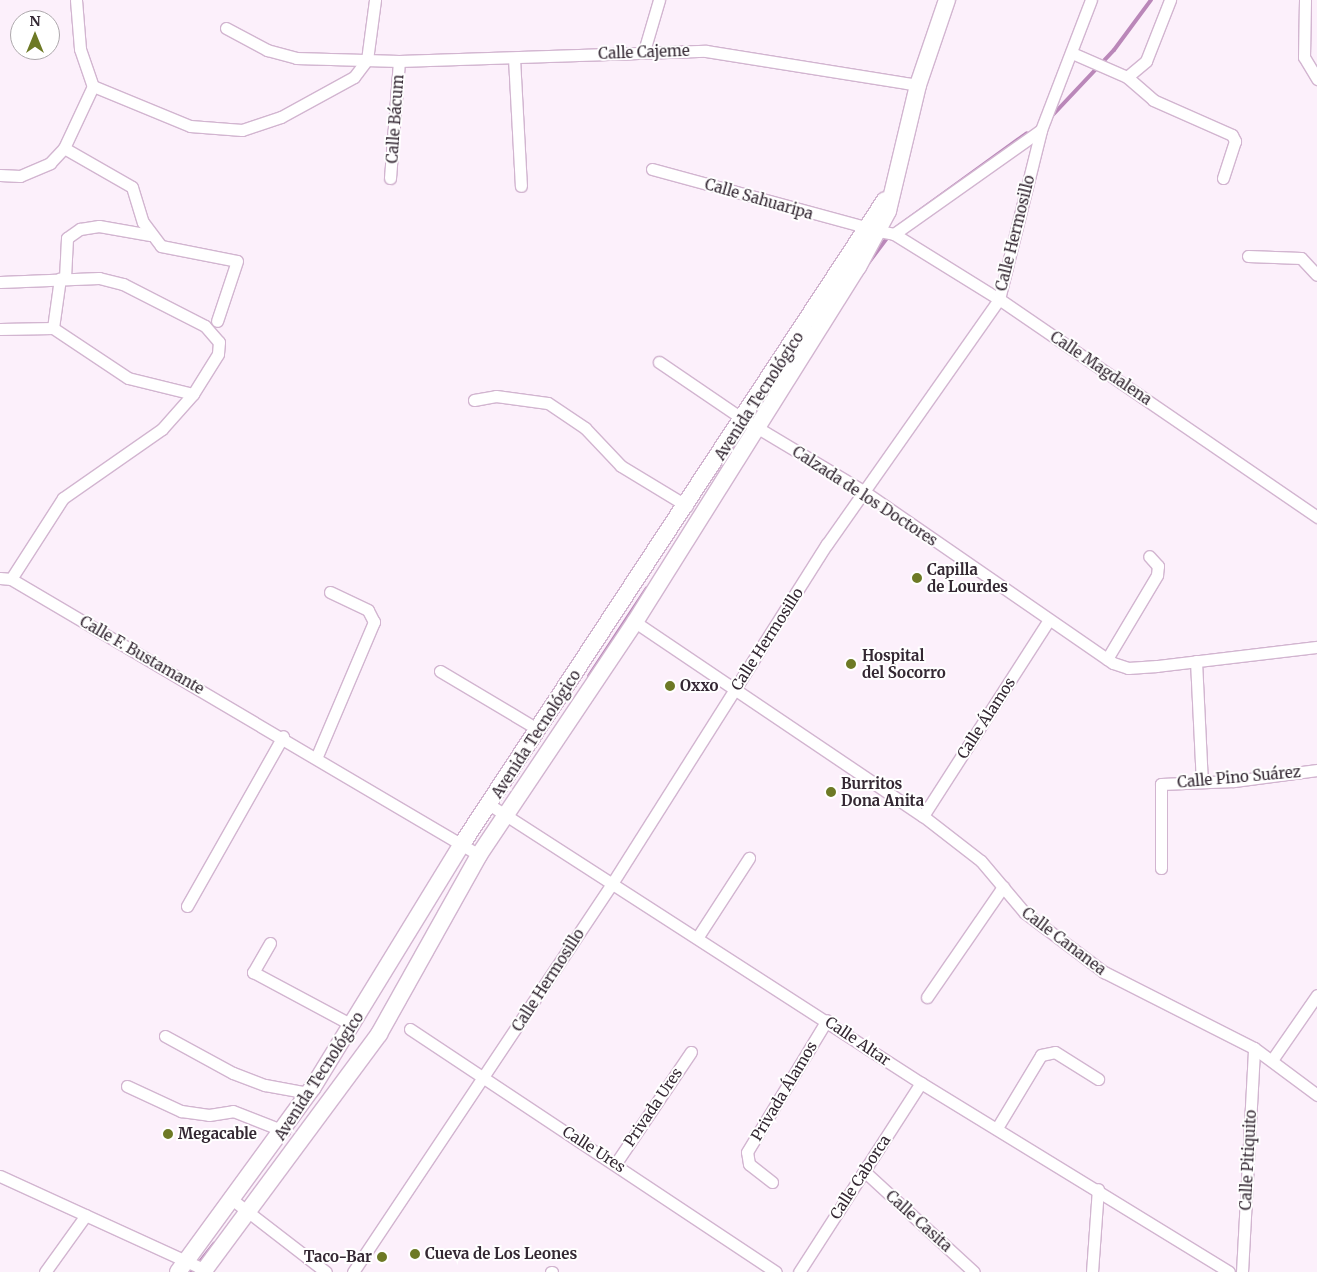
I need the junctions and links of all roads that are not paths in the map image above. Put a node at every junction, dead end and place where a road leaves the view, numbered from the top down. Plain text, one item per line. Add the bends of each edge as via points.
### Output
1 (76, 0) edge
2 (376, 0) edge
3 (659, 0) edge
4 (947, 0) edge
5 (1091, 0) edge
6 (1170, 0) edge
7 (1304, 0) edge
8 (226, 28) dead end
9 (644, 51) junction
10 (1072, 53) junction
11 (514, 58) junction
12 (367, 60) junction
13 (399, 61) junction
14 (1127, 77) junction
15 (1317, 79) edge
16 (918, 85) junction
17 (93, 86) junction
18 (1041, 130) junction
19 (64, 148) junction
20 (652, 169) dead end
21 (0, 175) edge
22 (390, 178) dead end
23 (1223, 178) dead end
24 (521, 186) dead end
25 (150, 234) junction
26 (874, 235) junction
27 (1248, 256) dead end
28 (1317, 275) edge
29 (63, 278) junction
30 (0, 282) edge
31 (999, 299) junction
32 (217, 321) dead end
33 (53, 328) junction
34 (0, 329) edge
35 (659, 362) dead end
36 (193, 394) junction
37 (474, 400) dead end
38 (749, 423) junction
39 (865, 492) junction
40 (687, 506) junction
41 (1317, 517) edge
42 (1149, 556) dead end
43 (6, 579) edge
44 (330, 592) dead end
45 (1049, 620) junction
46 (635, 622) junction
47 (1317, 647) edge
48 (1107, 659) junction
49 (1196, 662) junction
50 (440, 671) dead end
51 (734, 689) junction
52 (539, 730) junction
53 (283, 736) junction
54 (316, 756) junction
55 (1317, 770) edge
56 (1202, 782) junction
57 (490, 805) junction
58 (505, 814) junction
59 (923, 816) junction
60 (462, 844) junction
61 (479, 854) junction
62 (749, 858) dead end
63 (1161, 868) dead end
64 (613, 882) junction
65 (1002, 888) junction
66 (187, 906) dead end
67 (699, 936) junction
68 (270, 943) dead end
69 (1317, 994) edge
70 (927, 997) dead end
71 (827, 1020) junction
72 (352, 1025) junction
73 (410, 1028) dead end
74 (165, 1036) dead end
75 (1254, 1048) junction
76 (691, 1052) dead end
77 (1272, 1060) junction
78 (484, 1078) junction
79 (1098, 1078) dead end
80 (921, 1082) junction
81 (127, 1086) dead end
82 (309, 1093) junction
83 (1317, 1095) edge
84 (997, 1128) junction
85 (284, 1130) junction
86 (616, 1163) junction
87 (864, 1171) junction
88 (0, 1176) edge
89 (772, 1182) dead end
90 (1098, 1189) junction
91 (234, 1201) junction
92 (248, 1212) junction
93 (86, 1215) junction
94 (182, 1267) edge
95 (204, 1271) edge
96 (45, 1272) edge
97 (326, 1272) edge
98 (353, 1272) edge
99 (776, 1272) edge
100 (799, 1272) edge
101 (974, 1272) edge
102 (1092, 1272) edge
103 (1229, 1272) edge
104 (1242, 1272) edge

1 - 17 street via 80,49
2 - 12 street
3 - 9 street
4 - 16 main road, Avenida Tecnológico
5 - 10 street, Calle Hermosillo
6 - 14 street via 1146,61
7 - 15 street via 1304,57
8 - 12 street, Calle Cajeme via 278,55
9 - 11 street, Calle Cajeme
9 - 16 street, Calle Cajeme via 706,51
10 - 14 street
10 - 18 street, Calle Hermosillo
11 - 13 street, Calle Cajeme
11 - 24 street
12 - 13 street, Calle Cajeme
12 - 17 street via 354,77 305,106 242,130 190,126
13 - 22 street, Calle Bácum
14 - 23 street via 1144,96 1232,134 1235,141
16 - 26 main road, Avenida Tecnológico
17 - 19 street
18 - 26 street
18 - 31 street, Calle Hermosillo
19 - 21 street via 36,172
19 - 25 street via 132,187
20 - 26 street, Calle Sahuaripa
25 - 29 street via 99,226 80,229 67,238
25 - 32 street via 161,246 237,261
26 - 31 street, Calle Magdalena
26 - 38 main road, Avenida Tecnológico
27 - 28 street via 1301,258
29 - 30 street
29 - 33 street
29 - 36 street via 123,284 205,326 219,342 218,354
31 - 39 street, Calle Hermosillo
31 - 41 street, Calle Magdalena
33 - 34 street
33 - 36 street via 128,378
35 - 38 street, Calzada de los Doctores
36 - 43 street via 140,449 89,477 63,498
37 - 40 street via 496,396 548,403 585,428 621,466
38 - 39 street, Calzada de los Doctores
38 - 40 main road, Avenida Tecnológico
38 - 46 main road, Avenida Tecnológico
39 - 45 street, Calzada de los Doctores
39 - 51 street, Calle Hermosillo
40 - 52 main road, Avenida Tecnológico
42 - 48 street via 1158,566 1157,575
43 - 53 street, Calle F. Bustamante
44 - 54 street via 368,610 374,622
45 - 48 street, Calzada de los Doctores
45 - 59 street, Calle Álamos
46 - 51 street, Calle Cananea
46 - 58 main road, Avenida Tecnológico
47 - 49 street, Calzada de los Doctores
48 - 49 street, Calzada de los Doctores via 1128,668
49 - 56 street
50 - 52 street
51 - 59 street, Calle Cananea
51 - 64 street, Calle Hermosillo
52 - 57 main road, Avenida Tecnológico
53 - 54 street, Calle F. Bustamante
53 - 66 street
54 - 60 street, Calle F. Bustamante
55 - 56 street, Calle Pino Suárez
56 - 63 street, Calle Pino Suárez via 1161,784
57 - 58 street, Calle Altar
57 - 60 main road, Avenida Tecnológico
58 - 61 main road, Avenida Tecnológico
58 - 64 street, Calle Altar
59 - 65 street, Calle Cananea via 981,861
60 - 61 street, Calle F. Bustamante
60 - 72 main road, Avenida Tecnológico
61 - 92 main road, Avenida Tecnológico via 379,1034
62 - 67 street
64 - 67 street, Calle Altar
64 - 78 street, Calle Hermosillo
65 - 70 street
65 - 75 street, Calle Cananea via 1026,914 1104,972
67 - 71 street, Calle Altar
68 - 72 street via 253,972
69 - 77 street
71 - 80 street, Calle Altar
71 - 89 street, Privada Álamos via 747,1152 749,1164
72 - 82 main road, Avenida Tecnológico
73 - 78 street, Calle Ures
74 - 82 street via 249,1079
75 - 77 street, Calle Cananea
75 - 104 street, Calle Pitiquito
76 - 86 street, Privada Ures
77 - 83 street, Calle Cananea
78 - 86 street, Calle Ures
78 - 98 street, Calle Hermosillo
79 - 84 street via 1054,1052 1041,1054
80 - 84 street, Calle Altar
80 - 87 street, Calle Caborca
81 - 85 street via 181,1111 209,1115 233,1111
82 - 85 main road, Avenida Tecnológico
84 - 90 street, Calle Altar
85 - 91 main road, Avenida Tecnológico
86 - 99 street, Calle Ures
87 - 100 street, Calle Caborca
87 - 101 street, Calle Casita
88 - 93 street
90 - 102 street
90 - 103 street, Calle Altar
91 - 92 street
91 - 94 main road, Avenida Tecnológico
92 - 95 main road, Avenida Tecnológico
92 - 97 street
93 - 94 street
93 - 96 street
94 - 95 street

